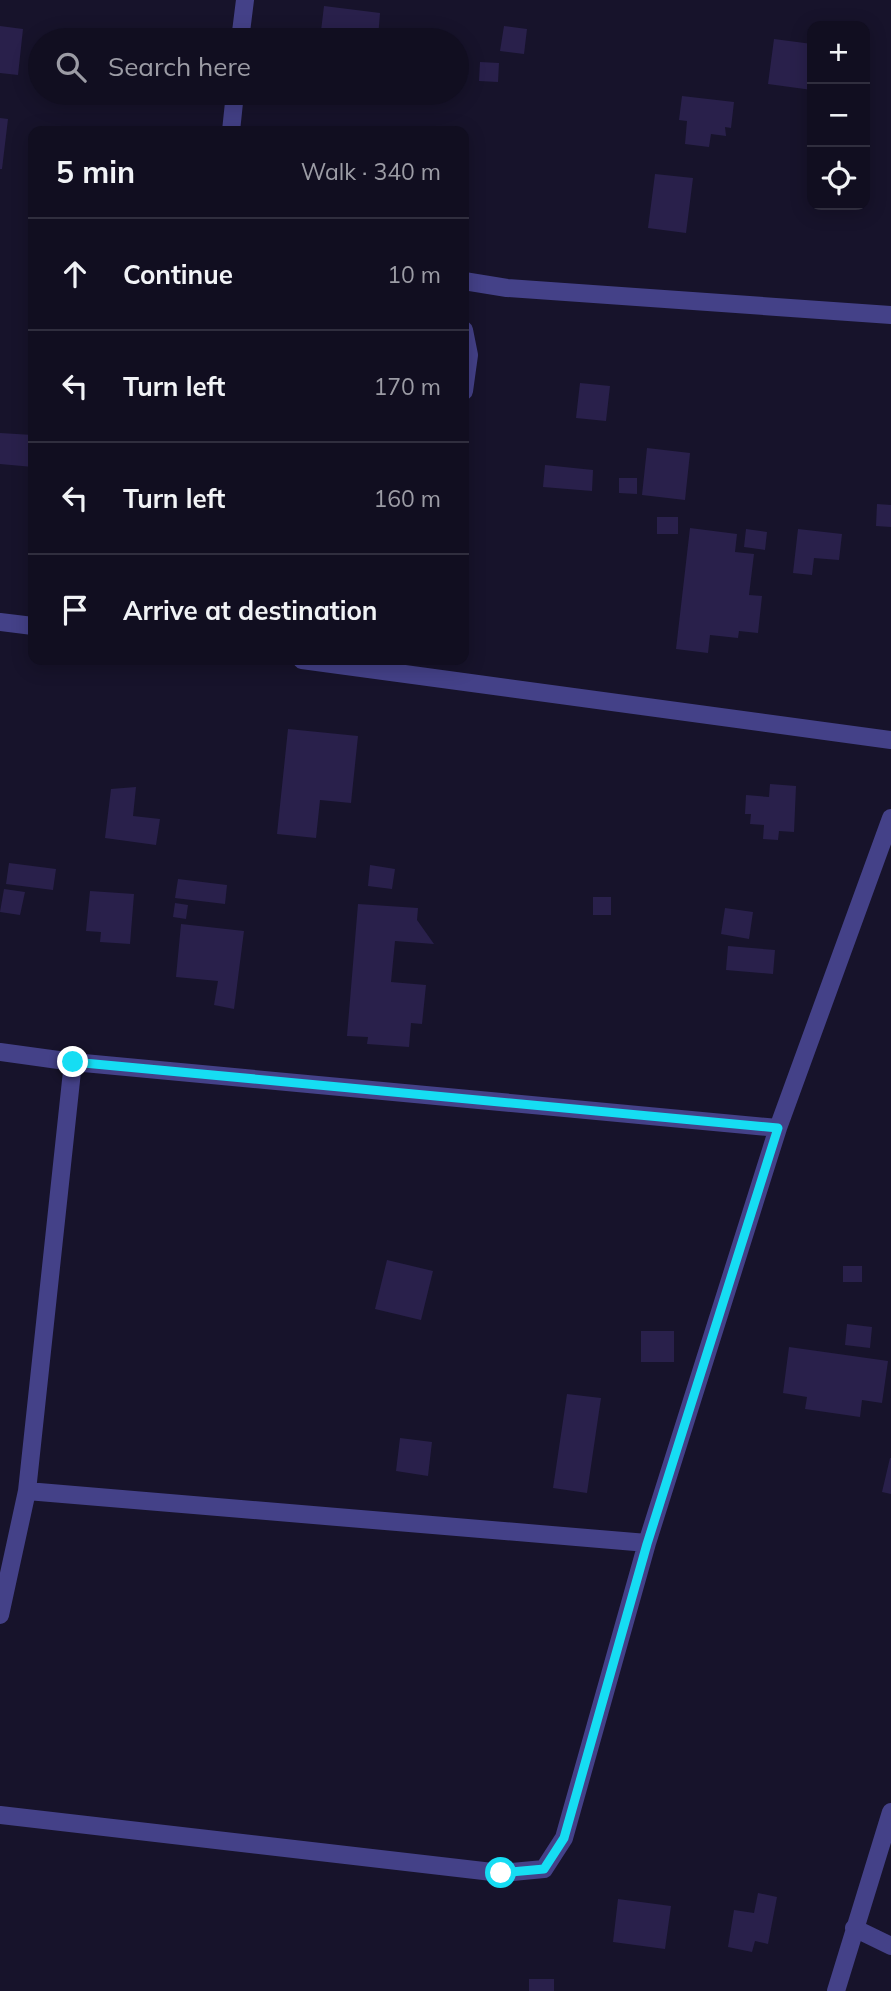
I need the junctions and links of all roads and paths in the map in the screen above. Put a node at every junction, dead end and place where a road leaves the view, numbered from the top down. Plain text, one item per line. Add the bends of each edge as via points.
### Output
1 (245, 0) edge
2 (242, 28) edge
3 (233, 105) edge
4 (231, 126) edge
5 (469, 282) edge
6 (891, 314) edge
7 (0, 622) edge
8 (28, 625) edge
9 (389, 665) edge
10 (424, 667) edge
11 (891, 740) edge
12 (891, 818) edge
13 (0, 1052) edge
14 (73, 1062) junction
15 (778, 1128) junction
16 (27, 1491) junction
17 (647, 1544) junction
18 (0, 1615) edge
19 (891, 1812) edge
20 (0, 1815) edge
21 (854, 1928) junction
22 (891, 1946) edge
23 (836, 1991) edge

1 - 2 street
3 - 4 street
5 - 6 street
7 - 8 street
9 - 10 street
10 - 11 street
12 - 15 street
13 - 14 street
14 - 15 street
14 - 16 street
15 - 17 street
16 - 17 street
16 - 18 street
17 - 20 street via 564,1838 544,1869 501,1873
19 - 21 street
21 - 22 street
21 - 23 street

